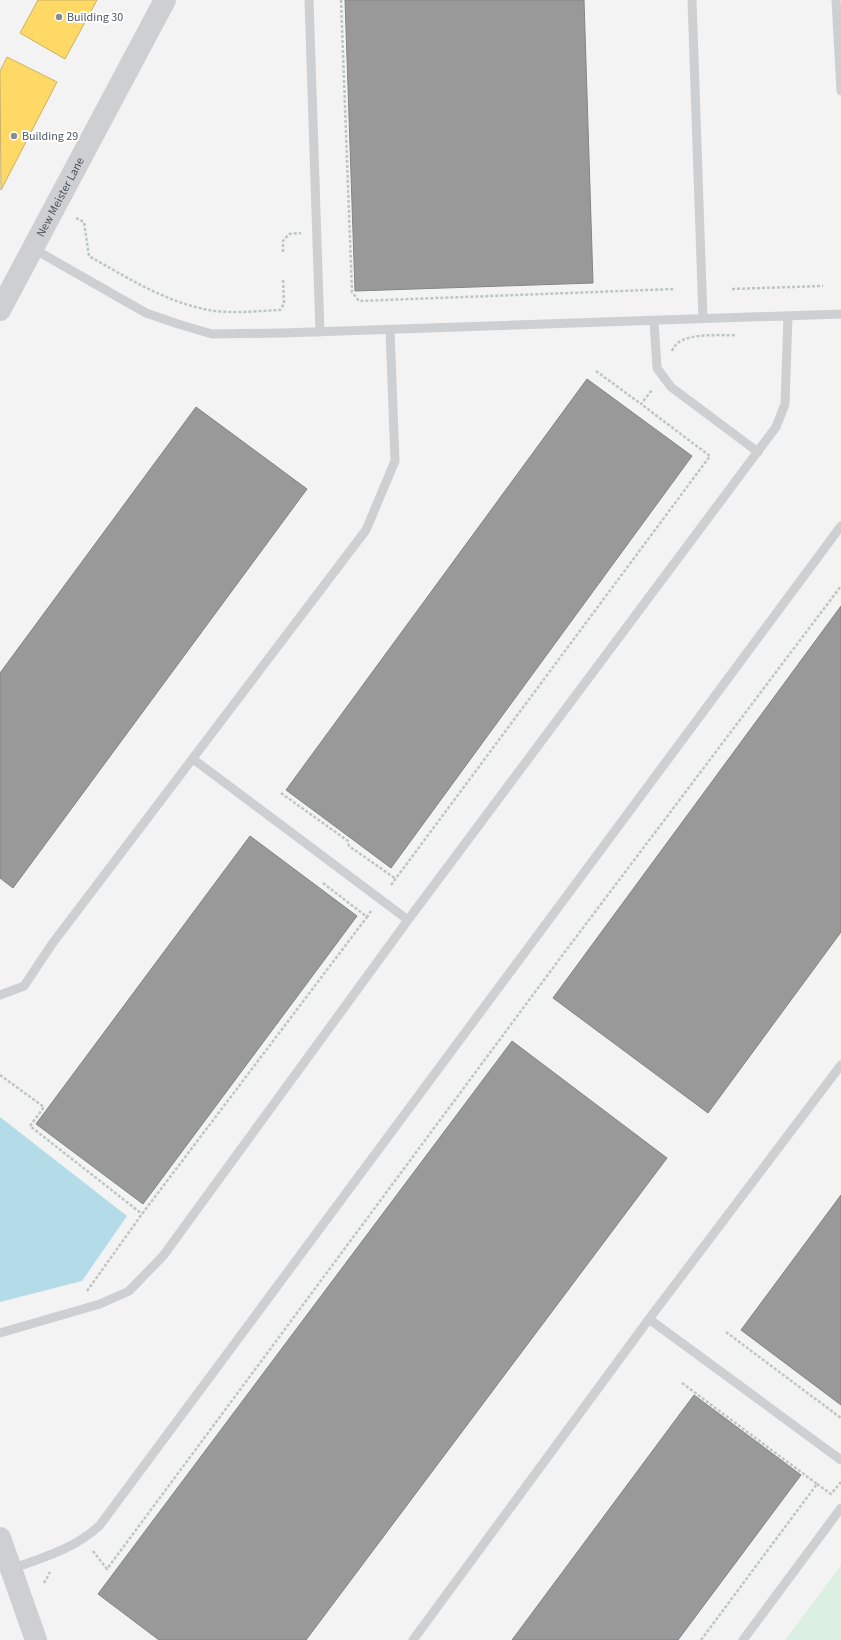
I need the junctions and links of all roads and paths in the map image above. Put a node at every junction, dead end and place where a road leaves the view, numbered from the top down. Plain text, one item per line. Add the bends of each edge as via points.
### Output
1 (166, 0) edge
2 (309, 0) edge
3 (342, 0) edge
4 (692, 0) edge
5 (836, 0) edge
6 (841, 91) edge
7 (76, 218) dead end
8 (302, 233) dead end
9 (32, 248) junction
10 (283, 252) dead end
11 (283, 279) dead end
12 (823, 286) dead end
13 (732, 288) dead end
14 (674, 289) dead end
15 (0, 310) edge
16 (841, 314) edge
17 (788, 316) junction
18 (703, 319) junction
19 (654, 321) junction
20 (390, 330) junction
21 (320, 332) junction
22 (736, 335) dead end
23 (670, 355) dead end
24 (596, 371) dead end
25 (652, 390) dead end
26 (641, 404) junction
27 (758, 452) junction
28 (841, 526) edge
29 (841, 586) edge
30 (193, 759) junction
31 (281, 793) dead end
32 (396, 879) junction
33 (323, 883) dead end
34 (391, 886) dead end
35 (371, 911) dead end
36 (366, 917) junction
37 (408, 920) junction
38 (0, 995) edge
39 (841, 1065) edge
40 (0, 1075) edge
41 (142, 1214) junction
42 (86, 1292) dead end
43 (649, 1319) junction
44 (726, 1332) dead end
45 (0, 1333) edge
46 (682, 1383) dead end
47 (841, 1418) edge
48 (841, 1460) edge
49 (841, 1482) edge
50 (817, 1484) junction
51 (841, 1508) edge
52 (0, 1538) edge
53 (93, 1550) dead end
54 (11, 1569) junction
55 (36, 1640) edge
56 (413, 1640) edge
57 (701, 1640) edge
58 (743, 1640) edge

1 - 9 street, New Meister Lane
2 - 21 lane
3 - 14 path via 352,292 359,301
4 - 18 lane
5 - 6 lane
7 - 11 path via 84,222 89,256 141,286 176,302 210,310 280,310 284,304
8 - 10 path via 289,234 283,241
9 - 15 street, New Meister Lane
9 - 21 lane via 146,313 212,334
12 - 13 path
16 - 17 lane
17 - 18 lane
17 - 27 lane via 785,404 776,427
18 - 19 lane
19 - 20 lane
19 - 27 lane via 657,368 671,387
20 - 21 lane
20 - 30 lane via 394,461 366,530
22 - 23 path via 682,339 672,348
24 - 26 path
25 - 26 path
26 - 32 path via 710,456
27 - 37 lane
28 - 54 lane via 100,1525 88,1537 74,1545
29 - 53 path via 561,957 107,1568
30 - 37 lane
30 - 38 lane via 52,944 24,986
31 - 32 path
32 - 34 path
33 - 36 path
35 - 36 path
36 - 41 path
37 - 45 lane via 163,1256 129,1291 100,1304
39 - 43 lane
40 - 41 path via 44,1107 30,1126
41 - 42 path
43 - 48 lane
43 - 56 lane
44 - 47 path
46 - 50 path
49 - 50 path via 831,1494
50 - 57 path
51 - 58 lane
52 - 54 street
54 - 55 street

